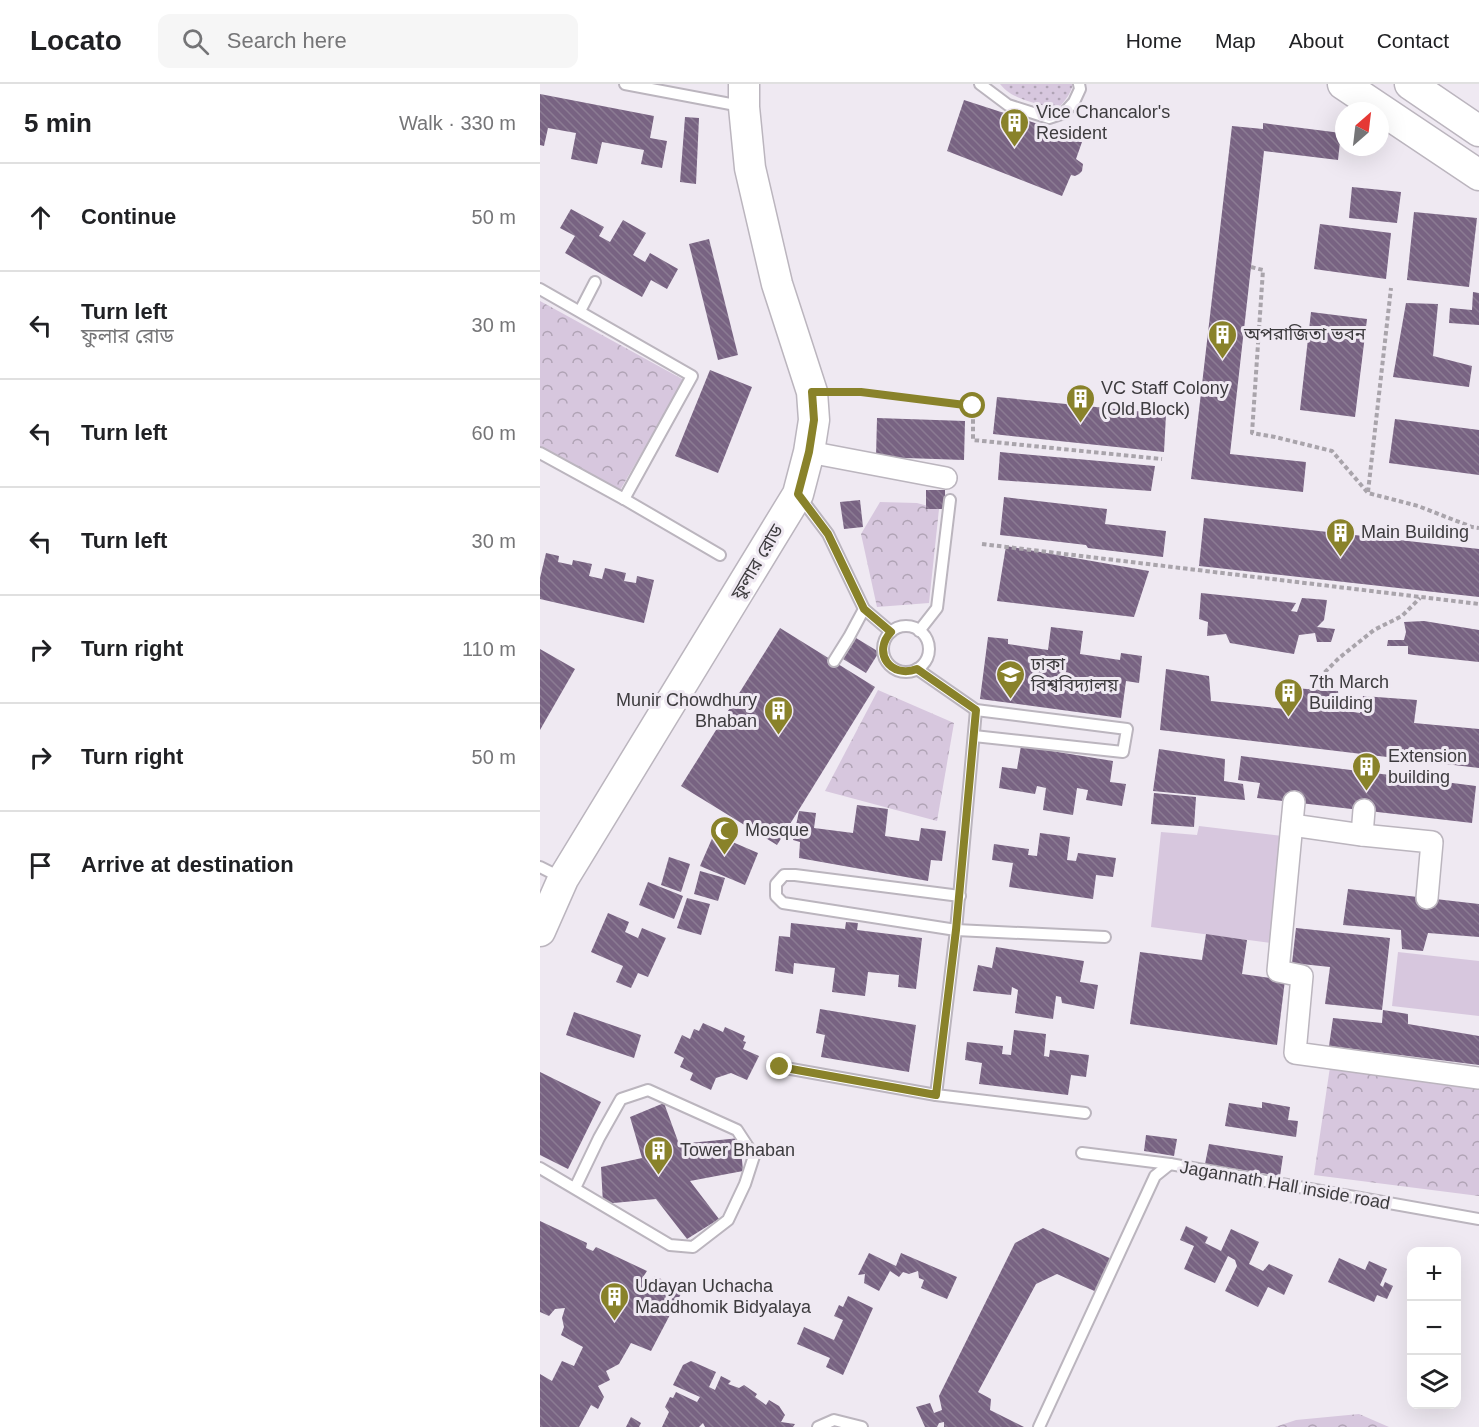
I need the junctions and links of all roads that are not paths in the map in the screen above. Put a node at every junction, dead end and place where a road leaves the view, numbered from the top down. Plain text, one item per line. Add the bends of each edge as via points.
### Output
1 (625, 84) edge
2 (980, 84) edge
3 (1079, 84) edge
4 (1410, 84) edge
5 (640, 85) edge
6 (1347, 85) edge
7 (993, 89) edge
8 (744, 95) edge
9 (1479, 131) edge
10 (1479, 176) edge
11 (595, 282) dead end
12 (540, 289) edge
13 (580, 311) junction
14 (809, 452) junction
15 (540, 453) edge
16 (946, 478) dead end
17 (798, 494) junction
18 (624, 499) junction
19 (950, 500) dead end
20 (720, 555) dead end
21 (864, 609) junction
22 (919, 631) junction
23 (891, 632) junction
24 (834, 661) dead end
25 (917, 669) junction
26 (976, 710) junction
27 (974, 736) junction
28 (1294, 802) dead end
29 (1364, 810) dead end
30 (1292, 825) junction
31 (1362, 835) junction
32 (552, 873) edge
33 (960, 896) junction
34 (1427, 898) dead end
35 (956, 930) junction
36 (540, 931) edge
37 (1106, 937) dead end
38 (780, 1067) dead end
39 (1479, 1078) edge
40 (936, 1095) junction
41 (1085, 1113) dead end
42 (1082, 1153) dead end
43 (1170, 1164) junction
44 (540, 1168) edge
45 (575, 1188) junction
46 (1479, 1219) edge
47 (818, 1427) edge
48 (862, 1427) edge
49 (1039, 1427) edge

1 - 5 lane
2 - 7 lane
3 - 7 lane via 1074,102 1064,113 1049,118 1008,105
4 - 9 main road
5 - 8 lane
6 - 10 main road
8 - 14 main road, ফুলার রোড via 750,168 777,284 812,392 814,420
11 - 13 lane
12 - 13 lane
13 - 18 lane via 692,376
14 - 16 street
14 - 17 main road, ফুলার রোড
15 - 18 lane
17 - 21 lane via 828,534
17 - 32 main road, ফুলার রোড
18 - 20 lane
19 - 22 lane via 937,608
21 - 23 lane
21 - 24 lane
22 - 23 lane via 905,627
22 - 25 lane via 928,643 928,651 923,665
23 - 25 lane via 883,644 889,665 902,672
25 - 26 lane
26 - 27 lane
26 - 27 lane via 1127,729 1123,752
27 - 33 lane
28 - 30 street
29 - 31 street
30 - 31 street
30 - 39 street via 1278,971 1302,976 1295,1053
31 - 34 street via 1432,842
32 - 36 main road, ফুলার রোড
33 - 35 lane
33 - 35 lane via 795,875 784,875 776,884 776,896 783,903
35 - 37 lane
35 - 40 lane
38 - 40 lane
40 - 41 lane
42 - 43 lane
43 - 46 lane, Jagannath Hall inside road
43 - 49 lane, Jagannath Hall inside road via 1155,1176
44 - 45 lane
45 - 45 lane via 670,1245 693,1247 728,1220 746,1184 754,1156 737,1130 648,1090 621,1099
47 - 48 lane via 834,1420

